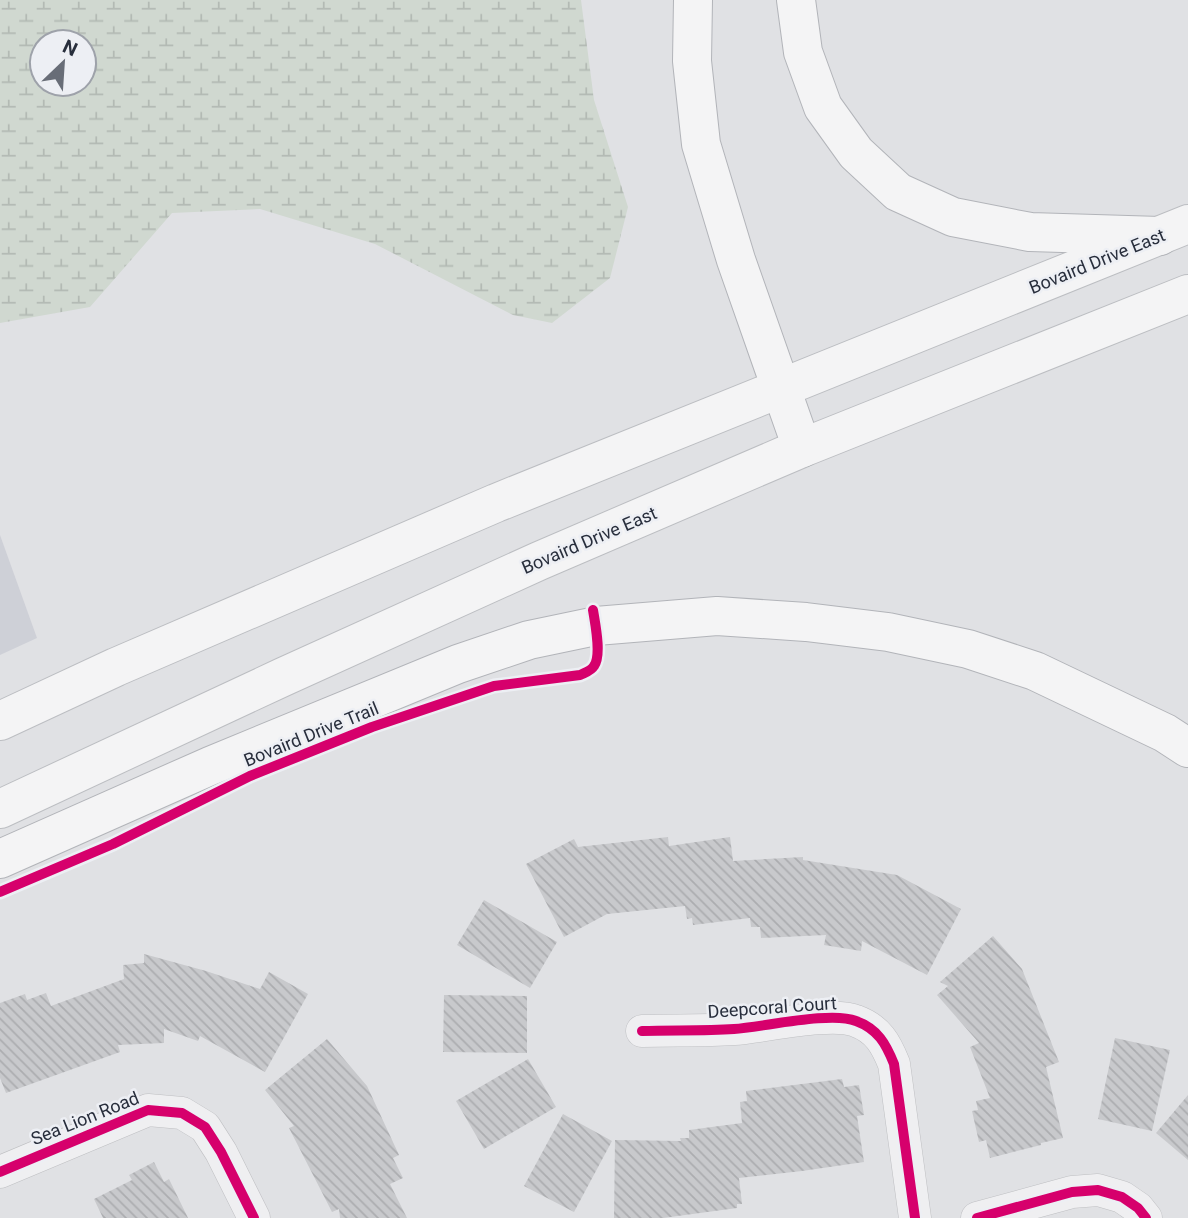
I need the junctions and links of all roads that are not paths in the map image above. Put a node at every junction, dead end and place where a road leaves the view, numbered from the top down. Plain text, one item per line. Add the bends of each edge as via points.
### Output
1 (694, 0) edge
2 (796, 0) edge
3 (1174, 230) edge
4 (1188, 294) edge
5 (781, 389) junction
6 (802, 448) junction
7 (0, 721) edge
8 (1188, 748) edge
9 (0, 809) edge
10 (0, 859) edge
11 (642, 1031) dead end
12 (0, 1172) edge
13 (254, 1218) edge
14 (915, 1218) edge
15 (977, 1218) edge
16 (1146, 1218) edge

1 - 5 main road via 692,61 701,144
2 - 3 main road via 803,52 823,107 856,153 898,192 953,217 1030,232
3 - 5 main road, Bovaird Drive East
4 - 6 main road, Bovaird Drive East
5 - 6 main road
5 - 7 main road, Bovaird Drive East via 496,503
6 - 9 main road, Bovaird Drive East via 527,566
8 - 10 main road via 1035,671 968,649 888,632 717,616 596,626 529,639 458,664
11 - 14 street, Deepcoral Court via 733,1029 827,1018 855,1020 871,1029 886,1044 894,1064
12 - 13 street, Sea Lion Road via 148,1110 182,1113 205,1127
15 - 16 street via 1072,1192 1098,1190 1122,1197

